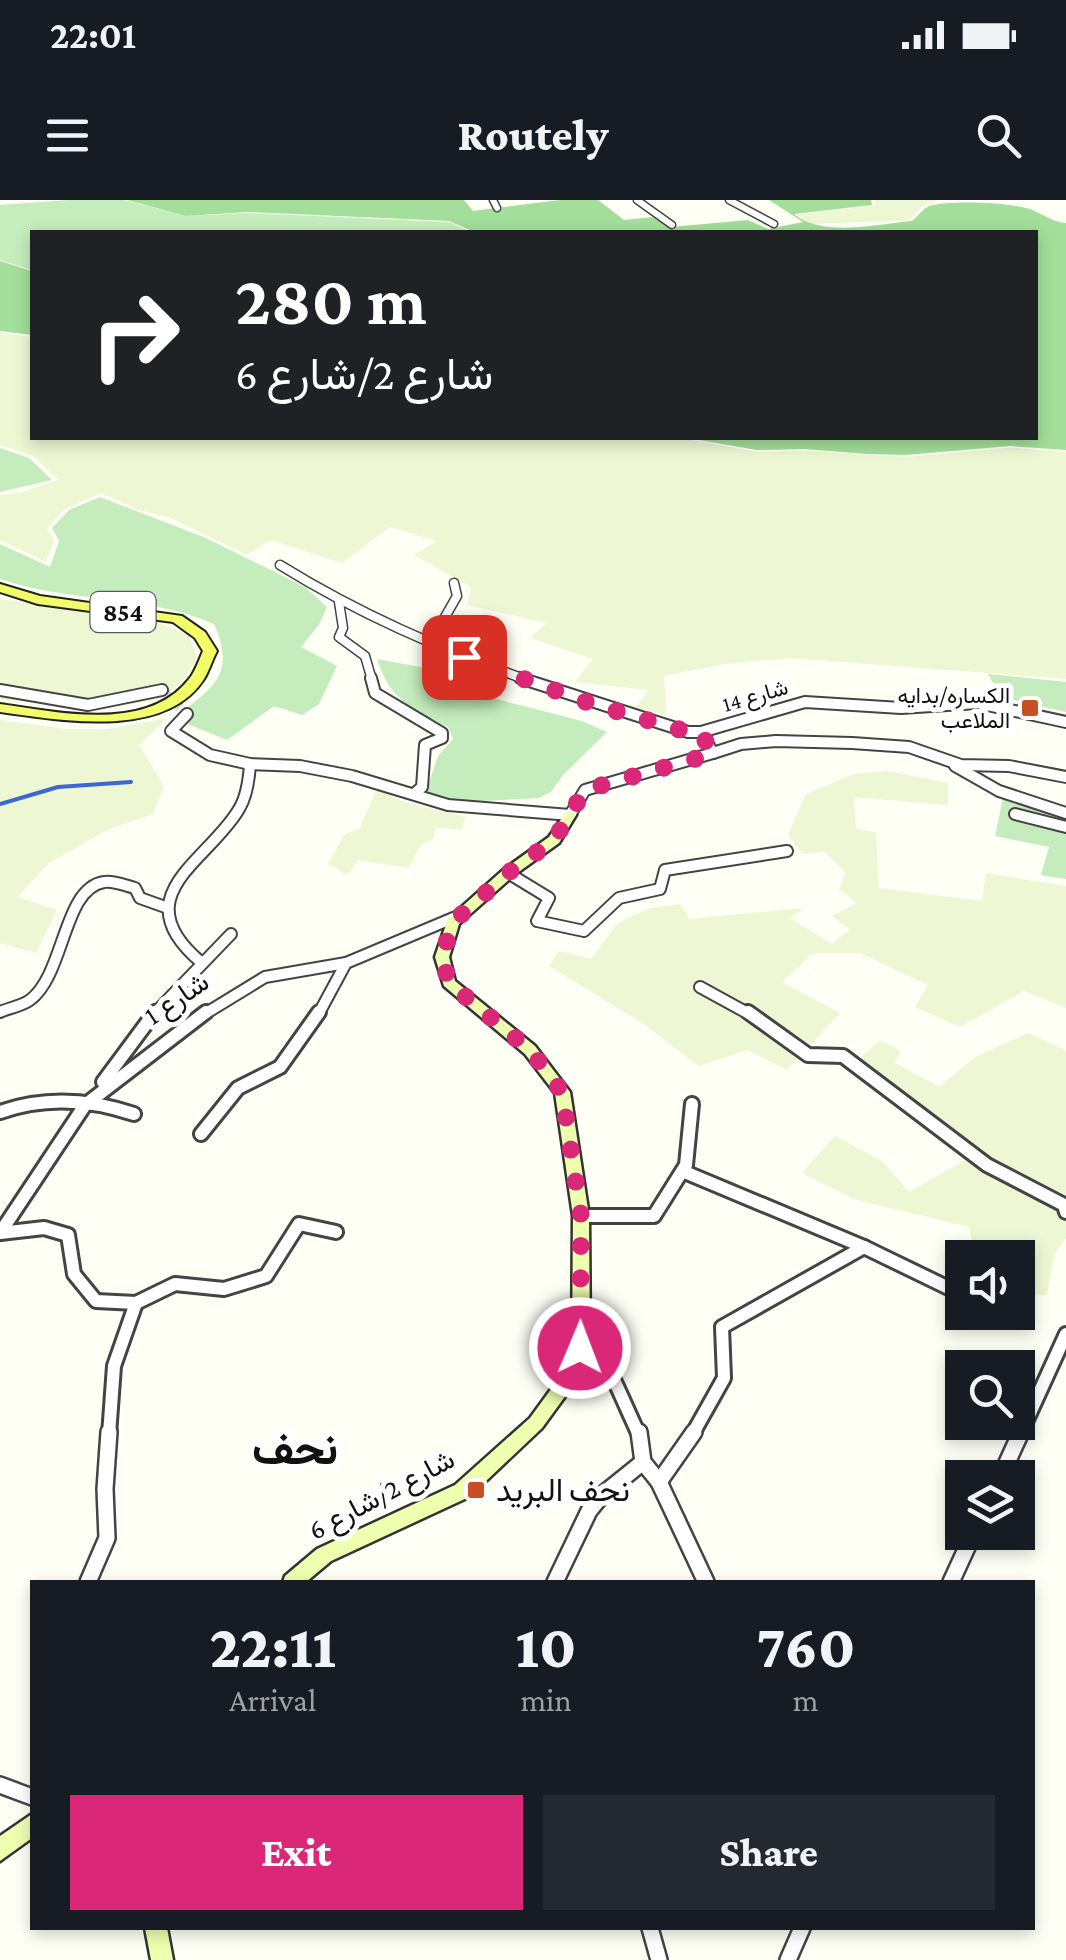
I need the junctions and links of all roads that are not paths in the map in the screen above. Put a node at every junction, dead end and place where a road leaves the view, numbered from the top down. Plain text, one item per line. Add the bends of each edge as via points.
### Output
1 (637, 200) edge
2 (729, 200) edge
3 (774, 224) dead end
4 (672, 225) dead end
5 (280, 565) dead end
6 (454, 584) dead end
7 (0, 588) edge
8 (339, 602) junction
9 (429, 645) junction
10 (0, 690) edge
11 (162, 690) dead end
12 (0, 708) edge
13 (187, 714) tunnel mouth
14 (1066, 722) edge
15 (701, 732) junction
16 (712, 754) junction
17 (945, 760) junction
18 (250, 764) junction
19 (1066, 777) edge
20 (414, 794) junction
21 (1066, 813) edge
22 (1016, 814) dead end
23 (570, 815) junction
24 (1066, 828) edge
25 (787, 851) dead end
26 (508, 873) junction
27 (168, 908) junction
28 (458, 916) junction
29 (230, 934) dead end
30 (202, 962) junction
31 (346, 963) junction
32 (700, 987) dead end
33 (0, 1012) edge
34 (89, 1101) junction
35 (692, 1104) dead end
36 (0, 1112) edge
37 (134, 1114) dead end
38 (201, 1134) dead end
39 (687, 1173) junction
40 (1066, 1212) edge
41 (581, 1216) junction
42 (336, 1232) dead end
43 (0, 1233) edge
44 (864, 1247) junction
45 (945, 1286) edge
46 (136, 1303) junction
47 (581, 1316) junction
48 (1066, 1334) edge
49 (1008, 1460) edge
50 (643, 1462) junction
51 (659, 1482) junction
52 (966, 1550) edge
53 (89, 1580) edge
54 (294, 1580) edge
55 (556, 1580) edge
56 (705, 1580) edge
57 (952, 1580) edge
58 (0, 1786) edge
59 (30, 1796) edge
60 (30, 1827) edge
61 (0, 1850) edge
62 (156, 1930) edge
63 (650, 1930) edge
64 (801, 1930) edge
65 (162, 1960) edge
66 (658, 1960) edge
67 (788, 1960) edge

1 - 4 street
2 - 3 street
5 - 8 street
6 - 9 street via 456,596
7 - 12 main road, 854 via 38,600 177,619 210,651 190,690 134,716 88,720
8 - 9 street
8 - 20 street via 339,637 365,656 375,693 442,733 425,745 422,786
9 - 15 street via 592,704
10 - 11 street via 88,705
13 - 18 street via 171,730 210,756
14 - 15 street, شارع 14 via 978,703 901,708 805,702
15 - 16 street, شارع 14
16 - 17 street via 741,744 814,742 909,747
16 - 23 street, شارع 14 via 585,790
17 - 19 street
17 - 21 street via 998,791
18 - 20 street via 335,772
18 - 27 street via 236,815 188,863
20 - 23 street via 448,805
22 - 24 street
23 - 26 street via 554,840
25 - 26 street via 665,870 660,890 619,898 584,932 538,922 549,898
26 - 28 street
27 - 30 street via 182,947
27 - 33 street via 140,898 122,882 90,885 79,894 43,990
28 - 31 street, شارع 1
28 - 41 street, شارع 2/شارع 6 via 442,957 449,983 530,1050 562,1092
29 - 30 street
30 - 34 street
31 - 34 street, شارع 1 via 265,977
31 - 38 street via 280,1067 238,1088
32 - 40 street via 808,1055 844,1056 987,1165
34 - 36 street via 28,1100
34 - 37 street
34 - 43 street, شارع 1
35 - 39 street
39 - 41 street via 654,1216
39 - 44 street
41 - 47 street, شارع 2/شارع 6
42 - 46 street via 299,1224 266,1276 224,1289 175,1284
43 - 46 street via 44,1228 68,1235 74,1274 96,1301
44 - 45 street
44 - 51 street via 722,1327 724,1378
46 - 53 street via 114,1366 107,1538
47 - 50 street via 614,1371
47 - 54 street, شارع 2/شارع 6 via 580,1348 563,1386 536,1422 474,1480 324,1555
48 - 49 street
50 - 51 street
50 - 55 street via 589,1511
51 - 56 street
52 - 57 street
58 - 59 street
60 - 61 street
62 - 65 street
63 - 66 street
64 - 67 street

